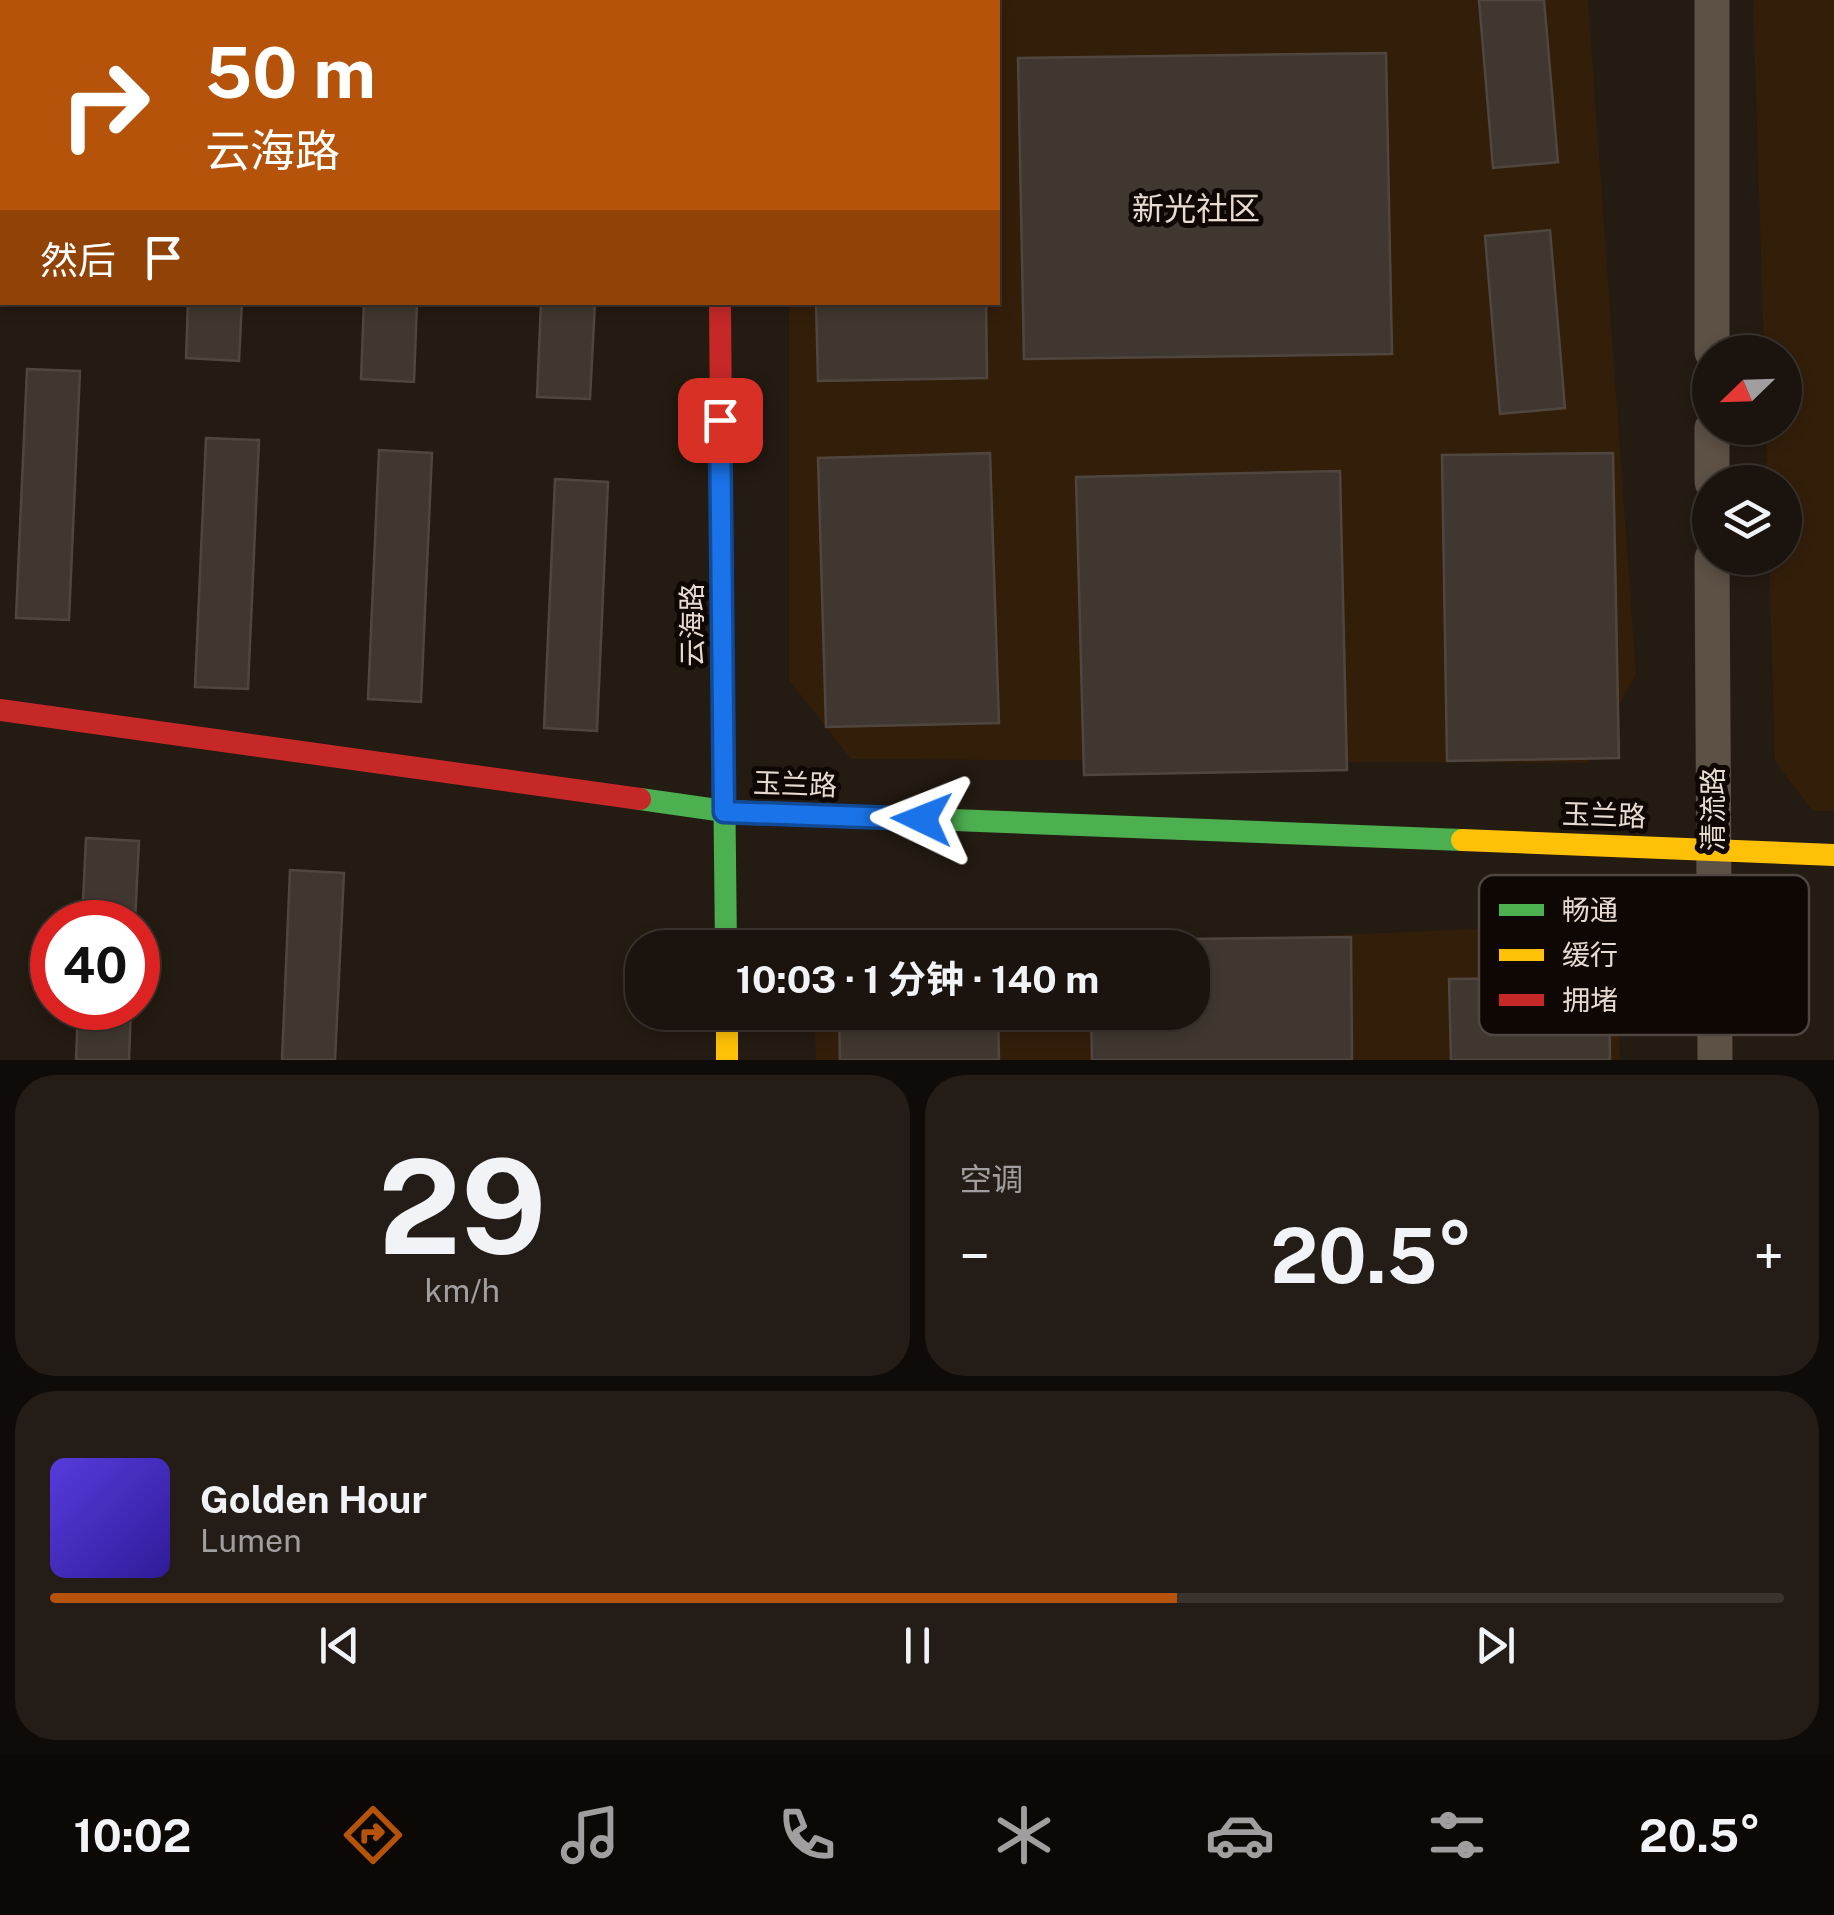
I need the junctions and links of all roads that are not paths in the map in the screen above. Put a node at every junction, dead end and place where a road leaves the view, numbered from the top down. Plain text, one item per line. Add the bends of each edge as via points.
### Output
1 (1712, 0) edge
2 (720, 305) edge
3 (1712, 335) edge
4 (1712, 575) edge
5 (0, 710) edge
6 (724, 812) junction
7 (1713, 849) junction
8 (1834, 855) edge
9 (1713, 875) edge
10 (726, 930) edge
11 (726, 1030) edge
12 (1714, 1035) edge
13 (727, 1060) edge
14 (1714, 1060) edge

1 - 3 street
2 - 6 street, 云海路
4 - 7 street, 清流路
5 - 6 street, 玉兰路
6 - 7 street, 玉兰路
6 - 10 street, 云海路
7 - 8 street, 玉兰路
7 - 9 street, 清流路
11 - 13 street
12 - 14 street, 清流路

